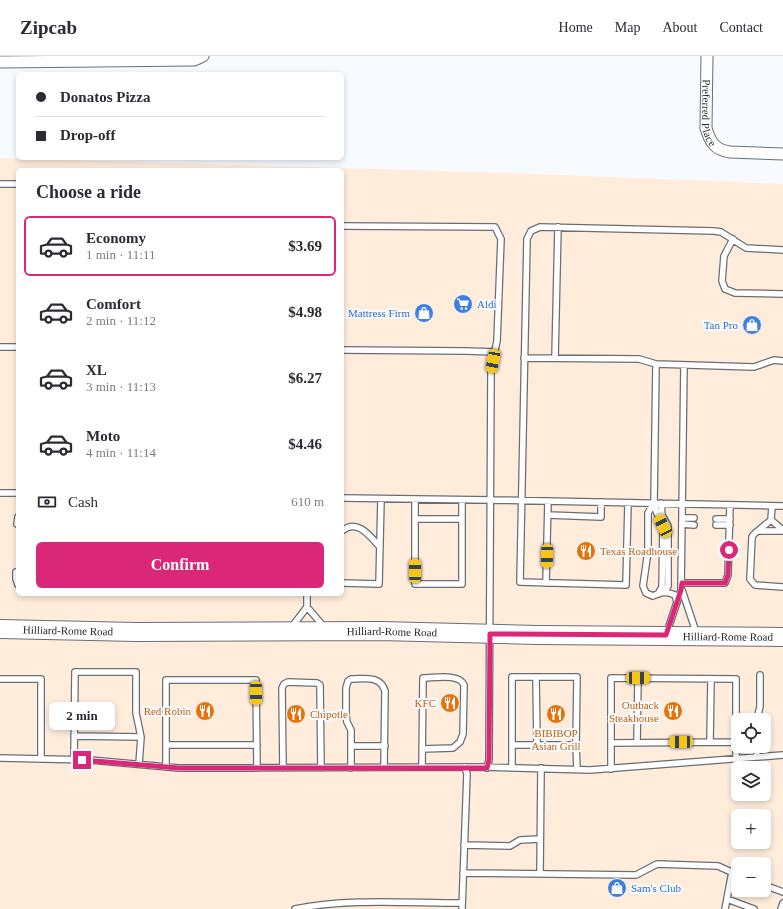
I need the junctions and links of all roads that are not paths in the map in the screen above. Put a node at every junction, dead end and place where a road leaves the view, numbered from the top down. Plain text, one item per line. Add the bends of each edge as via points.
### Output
1 (203, 56) edge
2 (706, 56) edge
3 (0, 62) edge
4 (783, 154) edge
5 (0, 184) edge
6 (16, 184) edge
7 (344, 226) edge
8 (558, 228) junction
9 (733, 240) junction
10 (783, 250) edge
11 (783, 294) edge
12 (16, 346) edge
13 (0, 347) edge
14 (344, 350) edge
15 (494, 352) junction
16 (524, 358) junction
17 (555, 358) junction
18 (783, 361) edge
19 (656, 364) junction
20 (684, 365) junction
21 (0, 493) edge
22 (16, 493) edge
23 (344, 498) edge
24 (381, 499) junction
25 (415, 499) junction
26 (462, 500) junction
27 (492, 500) junction
28 (522, 500) junction
29 (548, 501) junction
30 (601, 502) junction
31 (628, 502) junction
32 (654, 503) junction
33 (661, 503) junction
34 (683, 504) junction
35 (730, 505) junction
36 (772, 506) junction
37 (783, 506) edge
38 (548, 515) junction
39 (682, 518) junction
40 (415, 519) junction
41 (462, 519) junction
42 (771, 520) junction
43 (716, 522) dead end
44 (730, 522) junction
45 (682, 524) junction
46 (344, 530) edge
47 (759, 531) junction
48 (783, 531) edge
49 (380, 547) junction
50 (16, 572) dead end
51 (16, 580) edge
52 (344, 583) edge
53 (546, 583) junction
54 (681, 586) junction
55 (783, 587) edge
56 (665, 592) junction
57 (658, 594) junction
58 (307, 596) edge
59 (677, 603) junction
60 (307, 607) junction
61 (0, 629) edge
62 (288, 631) junction
63 (328, 631) junction
64 (490, 634) junction
65 (666, 635) junction
66 (698, 636) junction
67 (783, 637) edge
68 (760, 675) dead end
69 (536, 677) junction
70 (638, 678) junction
71 (711, 678) junction
72 (0, 679) edge
73 (736, 713) edge
74 (758, 713) edge
75 (74, 736) junction
76 (141, 737) junction
77 (710, 742) junction
78 (731, 742) edge
79 (611, 743) junction
80 (637, 743) junction
81 (166, 745) junction
82 (257, 745) junction
83 (512, 745) junction
84 (536, 745) junction
85 (576, 745) junction
86 (351, 746) junction
87 (385, 746) junction
88 (422, 749) junction
89 (736, 753) edge
90 (783, 755) edge
91 (757, 756) joint
92 (0, 758) edge
93 (736, 758) junction
94 (41, 759) junction
95 (74, 760) junction
96 (140, 764) junction
97 (166, 767) junction
98 (465, 767) junction
99 (257, 768) junction
100 (283, 768) junction
101 (321, 768) junction
102 (351, 768) junction
103 (384, 768) junction
104 (422, 768) junction
105 (487, 768) junction
106 (512, 768) junction
107 (541, 768) junction
108 (577, 769) junction
109 (611, 769) junction
110 (540, 839) junction
111 (464, 845) junction
112 (731, 872) edge
113 (463, 873) junction
114 (540, 874) junction
115 (731, 876) edge
116 (771, 888) edge
117 (783, 892) edge
118 (726, 899) junction
119 (783, 903) edge
120 (462, 906) edge
121 (295, 909) edge
122 (725, 909) edge
123 (754, 909) edge
124 (781, 909) edge

1 - 3 street via 194,60
2 - 4 street, Preferred Place via 706,128 714,146 730,152
5 - 6 lane
7 - 15 lane via 494,227 501,239 497,342
8 - 9 lane via 714,231 722,232
8 - 16 lane via 540,227 531,231 527,239
8 - 17 lane
9 - 10 lane via 746,248
9 - 11 lane via 724,256 722,282 725,289 735,293
12 - 13 lane
14 - 15 lane
15 - 27 lane via 491,369
16 - 17 lane
16 - 28 lane
17 - 19 lane via 640,359
18 - 20 lane via 774,360 754,367
19 - 20 lane
19 - 32 lane
20 - 34 lane
21 - 22 lane
23 - 24 lane
24 - 25 lane
24 - 49 lane
25 - 26 lane
25 - 40 lane
26 - 27 lane
26 - 41 lane
27 - 28 lane
27 - 64 lane
28 - 29 lane
28 - 53 lane via 520,582
29 - 30 lane
29 - 38 lane
30 - 31 lane
30 - 38 lane via 601,517
31 - 32 lane
31 - 53 lane via 626,585
32 - 33 lane
32 - 57 lane via 663,526 662,587
32 - 57 lane via 648,513 648,551 643,586 646,593 653,596
33 - 34 lane
33 - 56 lane via 662,515 668,526 668,586
34 - 35 lane
34 - 39 lane
35 - 36 lane
35 - 44 lane
36 - 37 lane
36 - 42 lane
38 - 53 lane
39 - 45 lane
39 - 45 lane via 694,521
40 - 41 lane
40 - 41 lane via 415,584 462,584
42 - 47 lane
42 - 48 lane
43 - 44 lane
44 - 54 lane via 728,575 725,583
45 - 54 lane
46 - 49 lane via 352,526 362,529
47 - 48 lane
47 - 55 lane via 754,534 751,543 750,579 755,585
49 - 52 lane via 379,584
50 - 51 lane
54 - 59 lane
54 - 66 lane
56 - 57 lane
56 - 59 lane via 675,595
58 - 60 lane
59 - 65 lane
60 - 62 lane
60 - 63 lane
61 - 62 main road, Hilliard-Rome Road via 136,632
62 - 63 main road, Hilliard-Rome Road
63 - 64 main road, Hilliard-Rome Road
64 - 65 main road, Hilliard-Rome Road
64 - 105 lane
65 - 66 main road, Hilliard-Rome Road
66 - 67 main road, Hilliard-Rome Road
68 - 74 lane
69 - 83 lane via 512,677
69 - 84 lane
69 - 85 lane via 577,677
70 - 71 lane
70 - 79 lane via 611,678
70 - 80 lane
71 - 73 lane via 736,679
71 - 77 lane
72 - 94 lane via 41,679
75 - 76 lane
75 - 76 lane via 75,672 136,672 136,713
75 - 95 lane
76 - 96 lane
77 - 78 lane
77 - 80 lane
79 - 80 lane
79 - 109 lane
81 - 82 lane
81 - 82 lane via 166,680 256,680
81 - 97 lane
82 - 99 lane
83 - 84 lane
83 - 106 lane
84 - 85 lane
85 - 108 lane
86 - 87 lane
86 - 87 lane via 351,730 346,714 348,681 374,679 384,685 385,691
86 - 102 lane
87 - 103 lane
88 - 88 lane via 453,748 460,742 463,734 464,685 456,677 423,678
88 - 104 lane
89 - 93 lane
90 - 91 lane
91 - 93 lane
92 - 94 lane
93 - 109 lane
94 - 95 lane
95 - 96 lane
96 - 97 lane
97 - 99 lane
98 - 104 lane
98 - 105 lane
98 - 111 lane via 467,774
99 - 100 lane
100 - 101 lane
100 - 101 lane via 282,688 288,682 310,682 317,683 321,689
101 - 102 lane
102 - 103 lane
103 - 104 lane
105 - 106 lane
106 - 107 lane
107 - 108 lane
107 - 110 lane
108 - 109 lane
110 - 111 lane via 520,840 510,846
110 - 114 lane
111 - 113 lane
112 - 114 lane via 718,866 657,864 636,875
113 - 114 lane
113 - 120 lane
115 - 118 lane
116 - 117 lane
118 - 122 lane
118 - 123 lane
119 - 124 lane
120 - 121 lane via 363,902

